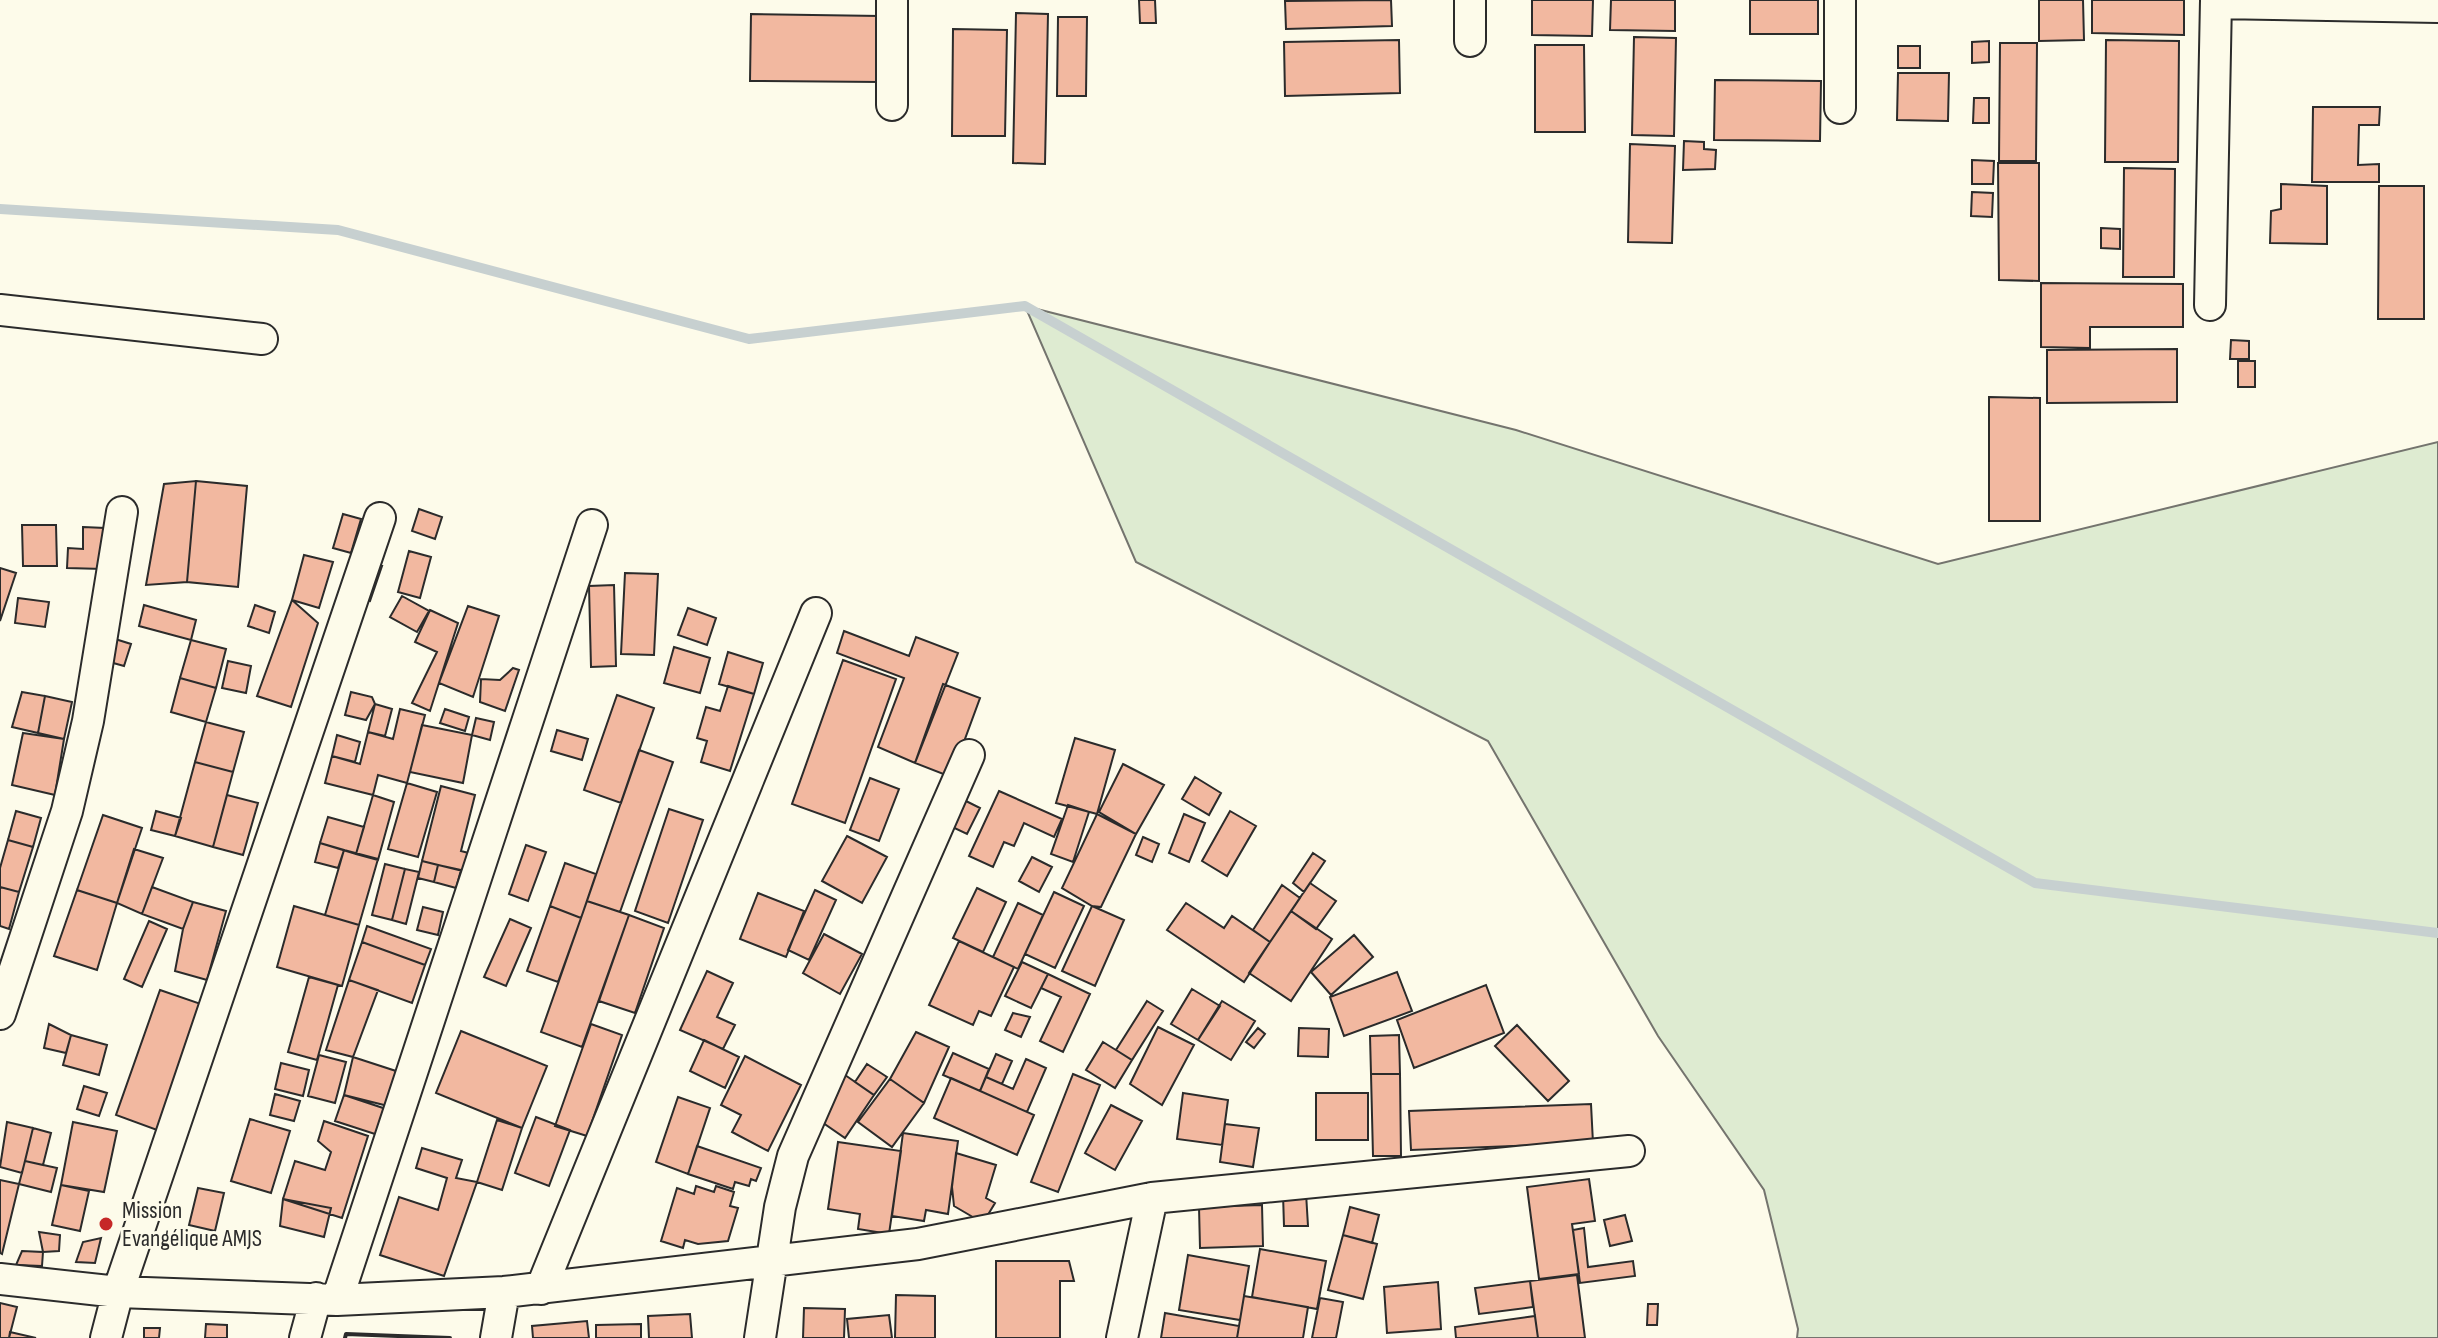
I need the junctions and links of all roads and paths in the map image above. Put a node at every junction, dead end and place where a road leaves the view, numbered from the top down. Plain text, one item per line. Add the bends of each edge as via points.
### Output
1 (892, 0) edge
2 (1470, 0) edge
3 (1840, 0) edge
4 (2216, 1) edge
5 (2438, 7) edge
6 (1470, 41) dead end
7 (892, 105) dead end
8 (1840, 108) dead end
9 (2210, 305) dead end
10 (0, 310) edge
11 (262, 339) dead end
12 (122, 512) dead end
13 (380, 518) dead end
14 (592, 525) dead end
15 (816, 613) dead end
16 (969, 755) dead end
17 (0, 1014) edge
18 (1629, 1151) dead end
19 (1152, 1198) junction
20 (772, 1263) junction
21 (0, 1279) edge
22 (541, 1289) junction
23 (118, 1292) junction
24 (504, 1292) junction
25 (327, 1299) junction
26 (106, 1338) edge
27 (305, 1338) edge
28 (496, 1338) edge
29 (760, 1338) edge
30 (1122, 1338) edge

1 - 7 street
2 - 6 street
3 - 8 street
4 - 5 street
4 - 9 street
10 - 11 street
12 - 17 street via 88,721 67,811
13 - 23 street
14 - 25 street
15 - 22 street
16 - 20 street via 793,1156
18 - 19 street
19 - 20 street via 974,1235
19 - 30 street
20 - 22 street
20 - 29 street
21 - 23 street
22 - 24 street
23 - 25 street
23 - 26 street
24 - 25 street
24 - 28 street
25 - 27 street

